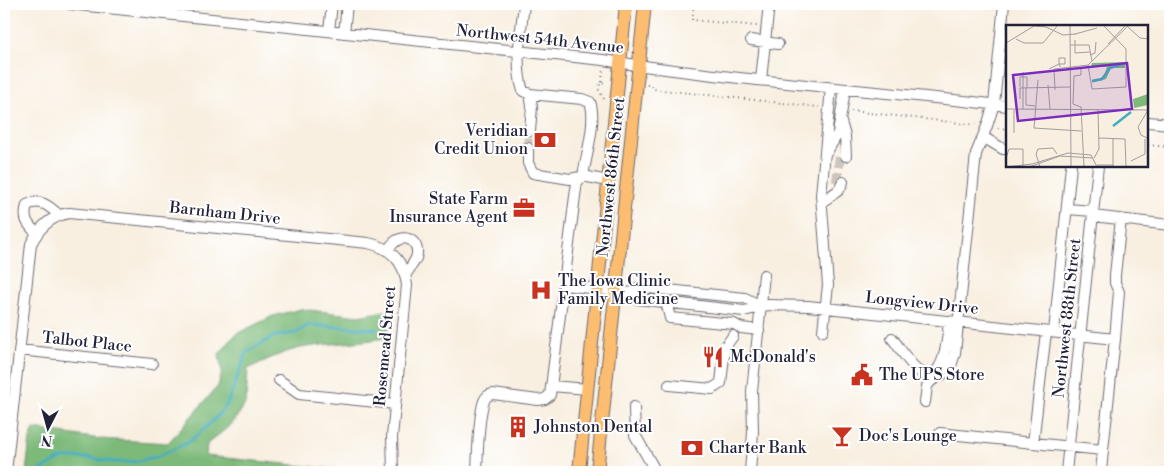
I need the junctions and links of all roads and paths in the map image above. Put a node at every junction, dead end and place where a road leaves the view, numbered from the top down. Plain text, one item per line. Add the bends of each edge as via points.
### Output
1 (69, 4) edge
2 (332, 4) edge
3 (347, 4) edge
4 (524, 4) edge
5 (626, 4) edge
6 (645, 4) edge
7 (694, 4) edge
8 (770, 4) edge
9 (1004, 4) edge
10 (758, 26) dead end
11 (329, 31) junction
12 (344, 33) junction
13 (751, 40) dead end
14 (765, 42) junction
15 (604, 43) dead end
16 (778, 44) dead end
17 (603, 50) dead end
18 (519, 51) junction
19 (620, 62) junction
20 (638, 65) junction
21 (761, 80) junction
22 (651, 85) dead end
23 (831, 88) junction
24 (844, 90) junction
25 (530, 94) junction
26 (994, 104) junction
27 (1006, 106) edge
28 (826, 108) dead end
29 (847, 111) dead end
30 (841, 122) junction
31 (1149, 122) edge
32 (1170, 124) edge
33 (978, 125) dead end
34 (997, 128) dead end
35 (1006, 129) edge
36 (530, 131) tunnel mouth
37 (983, 138) junction
38 (1149, 145) edge
39 (1170, 147) edge
40 (528, 148) tunnel mouth
41 (1006, 149) edge
42 (825, 155) junction
43 (843, 155) tunnel mouth
44 (1071, 168) edge
45 (1098, 168) edge
46 (583, 176) junction
47 (608, 181) junction
48 (840, 185) tunnel mouth
49 (822, 202) junction
50 (1067, 209) junction
51 (1093, 214) junction
52 (59, 215) junction
53 (1121, 219) junction
54 (1170, 225) edge
55 (36, 233) junction
56 (388, 250) junction
57 (406, 274) junction
58 (764, 275) dead end
59 (564, 285) junction
60 (598, 288) junction
61 (615, 290) junction
62 (632, 293) junction
63 (666, 302) junction
64 (761, 306) junction
65 (825, 308) junction
66 (954, 322) junction
67 (758, 330) junction
68 (823, 331) dead end
69 (1050, 332) junction
70 (1080, 335) junction
71 (732, 336) dead end
72 (892, 338) dead end
73 (1115, 339) junction
74 (19, 350) junction
75 (152, 364) dead end
76 (279, 380) dead end
77 (669, 385) dead end
78 (551, 386) junction
79 (588, 388) junction
80 (925, 402) dead end
81 (395, 404) junction
82 (634, 407) dead end
83 (940, 433) dead end
84 (1033, 443) junction
85 (1069, 446) junction
86 (1103, 450) junction
87 (6, 472) edge
88 (393, 472) edge
89 (477, 472) edge
90 (579, 472) edge
91 (597, 472) edge
92 (656, 472) edge
93 (750, 472) edge
94 (1066, 472) edge
95 (1101, 472) edge

1 - 11 street, Northwest 54th Avenue
2 - 11 street
3 - 12 street
4 - 18 street
5 - 19 main road, Northwest 86th Street
6 - 20 main road, Northwest 86th Street
7 - 10 path via 692,20
8 - 14 street
9 - 26 street
11 - 12 street, Northwest 54th Avenue
12 - 18 street, Northwest 54th Avenue
13 - 14 street
14 - 16 street
14 - 21 street
15 - 17 path
18 - 19 street, Northwest 54th Avenue
18 - 25 street via 521,84 523,91
19 - 20 street, Northwest 54th Avenue
19 - 47 main road, Northwest 86th Street
20 - 21 street, Northwest 54th Avenue
20 - 61 main road, Northwest 86th Street
21 - 23 street, Northwest 54th Avenue
22 - 28 path via 653,89
23 - 24 street, Northwest 54th Avenue
23 - 42 street
24 - 26 street, Northwest 54th Avenue
24 - 30 street
25 - 36 street
25 - 46 street via 590,102 592,120
26 - 27 street, Northwest 54th Avenue
26 - 37 street
29 - 33 path
30 - 42 street
30 - 43 street via 845,136
31 - 32 street
34 - 35 path
37 - 41 street
37 - 66 street via 976,154
38 - 39 path
40 - 46 street via 532,173 570,179
42 - 49 street
44 - 50 street
45 - 51 street, Northwest 88th Street
46 - 47 street
46 - 59 street via 577,182
47 - 60 main road, Northwest 86th Street
48 - 49 street
49 - 65 street via 828,285
50 - 51 street
50 - 69 street
51 - 53 street
51 - 70 street, Northwest 88th Street
52 - 55 street
52 - 55 street via 44,203 27,205 24,216
52 - 56 street, Barnham Drive via 69,213 368,243
53 - 54 street
53 - 73 street via 1115,275 1119,292
55 - 74 street via 28,254
56 - 57 street, Rosemead Street
56 - 57 street via 401,239 410,239 416,244 416,259
57 - 81 street, Rosemead Street
58 - 64 street
59 - 60 street, Longview Drive
59 - 78 street
60 - 61 street, Longview Drive
60 - 79 main road, Northwest 86th Street
61 - 62 street, Longview Drive
61 - 91 main road, Northwest 86th Street
62 - 63 street, Longview Drive via 637,299
62 - 64 street, Longview Drive via 639,287 746,298
63 - 64 street, Longview Drive via 744,311
63 - 67 street via 670,318 734,324
64 - 65 street, Longview Drive
64 - 67 street
65 - 66 street, Longview Drive
65 - 68 street
66 - 69 street, Longview Drive
66 - 72 street via 943,361 928,374 918,371
66 - 80 street via 955,353 952,363 946,372 927,386
67 - 93 street via 752,391
69 - 70 street, Longview Drive
69 - 84 street
70 - 73 street, Longview Drive
70 - 85 street, Northwest 88th Street
71 - 77 street via 725,347 719,386 712,389
73 - 86 street
74 - 75 street, Talbot Place
74 - 87 street
76 - 81 street via 299,394
78 - 79 street
78 - 89 street via 550,395 545,399 493,394 485,399
79 - 90 main road, Northwest 86th Street
81 - 88 street, Rosemead Street
82 - 92 street via 635,435
83 - 84 street
84 - 85 street
85 - 86 street
85 - 94 street, Northwest 88th Street
86 - 95 street

